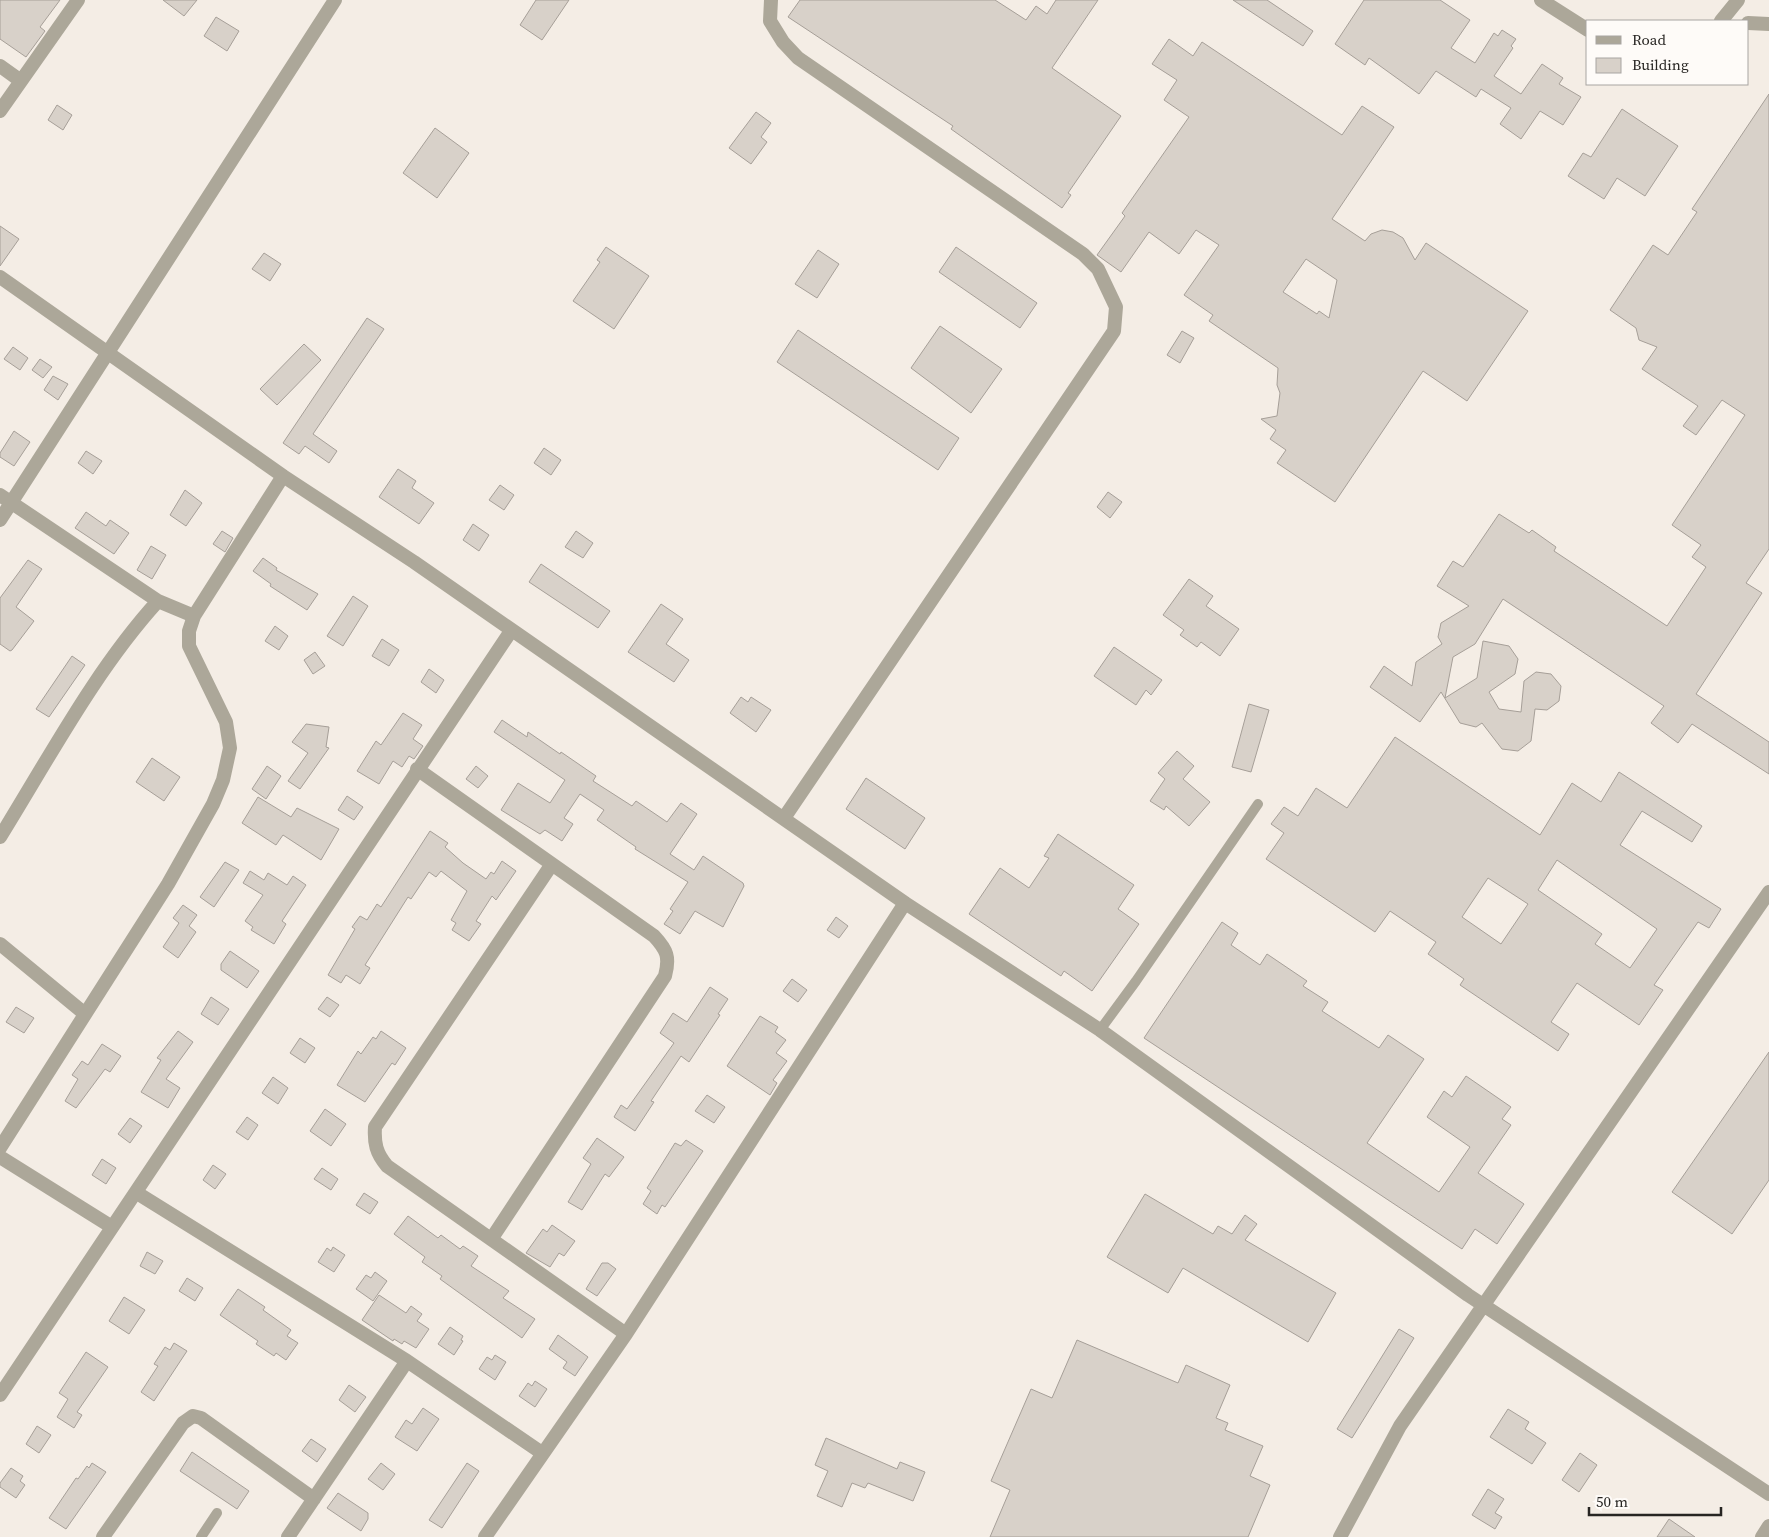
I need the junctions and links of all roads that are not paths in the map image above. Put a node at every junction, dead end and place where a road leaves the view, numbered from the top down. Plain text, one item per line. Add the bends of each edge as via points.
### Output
1 (78, 0) edge
2 (335, 0) edge
3 (771, 0) edge
4 (1541, 0) edge
5 (1738, 0) edge
6 (1722, 20) edge
7 (1749, 23) edge
8 (1769, 24) edge
9 (1586, 29) edge
10 (0, 66) edge
11 (21, 81) junction
12 (0, 111) edge
13 (0, 277) edge
14 (107, 352) junction
15 (283, 476) junction
16 (6, 498) edge
17 (0, 520) edge
18 (158, 601) junction
19 (194, 616) junction
20 (511, 630) junction
21 (417, 769) junction
22 (1258, 804) dead end
23 (784, 818) junction
24 (0, 837) edge
25 (552, 864) junction
26 (1769, 892) edge
27 (905, 903) junction
28 (0, 944) edge
29 (86, 1014) junction
30 (1100, 1030) junction
31 (0, 1148) edge
32 (0, 1157) edge
33 (137, 1194) junction
34 (112, 1228) junction
35 (492, 1238) junction
36 (1483, 1305) junction
37 (626, 1334) junction
38 (407, 1361) junction
39 (0, 1395) edge
40 (542, 1453) junction
41 (1769, 1494) edge
42 (314, 1499) junction
43 (218, 1513) dead end
44 (1769, 1526) edge
45 (103, 1537) edge
46 (202, 1537) edge
47 (288, 1537) edge
48 (485, 1537) edge
49 (1340, 1537) edge
50 (1762, 1537) edge

1 - 11 street
2 - 14 street
3 - 23 street via 770,21 798,58 1083,254 1098,269 1116,307 1114,331
4 - 9 street
5 - 6 street
7 - 8 street
10 - 11 street
11 - 12 street
13 - 14 street
14 - 15 street
14 - 16 street
15 - 19 street
15 - 20 street
16 - 17 street
16 - 18 street
18 - 19 street
18 - 24 street via 118,648
19 - 29 street via 189,646 226,722 230,748 223,780 168,884
20 - 21 street
20 - 23 street
21 - 25 street
21 - 33 street
22 - 30 lane
23 - 27 street
25 - 35 street via 654,936 666,949 669,961 666,976
25 - 35 street via 375,1127 378,1156 387,1166
26 - 36 street
27 - 30 street
27 - 37 street
28 - 29 street
29 - 31 street
30 - 36 street
32 - 34 street
33 - 34 street
33 - 38 street
34 - 39 street
35 - 37 street
36 - 41 street
36 - 49 street via 1400,1426
37 - 40 street
38 - 40 street
38 - 42 street
40 - 48 street
42 - 45 street via 201,1418 193,1416 183,1423
42 - 47 street
43 - 46 lane
44 - 50 street

